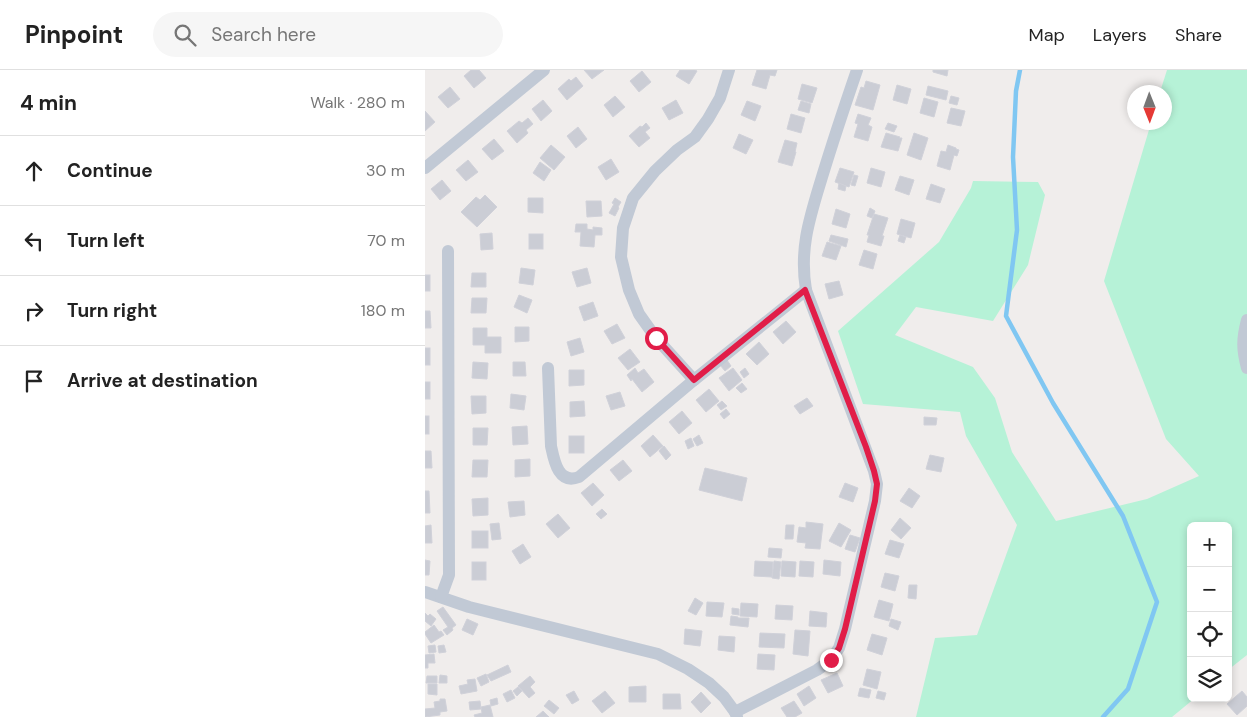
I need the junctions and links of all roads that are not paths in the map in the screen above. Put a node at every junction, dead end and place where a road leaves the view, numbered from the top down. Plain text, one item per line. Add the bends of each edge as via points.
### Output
1 (545, 70) edge
2 (729, 70) edge
3 (857, 70) edge
4 (425, 168) edge
5 (448, 251) dead end
6 (805, 290) junction
7 (1247, 320) edge
8 (549, 368) dead end
9 (1247, 368) edge
10 (694, 380) junction
11 (425, 592) edge
12 (441, 597) junction
13 (736, 714) edge

1 - 4 street
2 - 10 street via 720,98 708,119 695,137 655,171 633,198 623,228 621,257 639,314
3 - 6 street via 810,218 803,249
5 - 12 street via 449,575
6 - 10 street
6 - 13 street via 874,471 877,484 875,501 839,648 831,660 817,670
7 - 9 street via 1243,337
8 - 10 street via 551,446 557,468 569,480 579,477
11 - 12 street
12 - 13 street via 469,607 658,654 709,683

